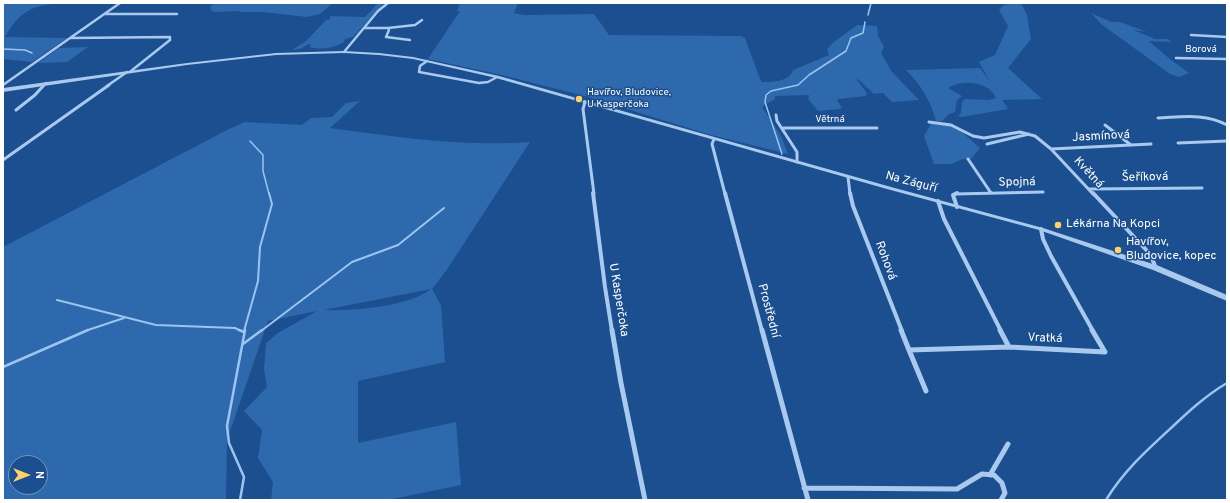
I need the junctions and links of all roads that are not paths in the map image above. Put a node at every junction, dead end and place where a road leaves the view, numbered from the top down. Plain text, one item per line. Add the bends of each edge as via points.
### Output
1 (120, 3) edge
2 (388, 3) edge
3 (104, 14) junction
4 (177, 14) dead end
5 (422, 20) dead end
6 (364, 28) junction
7 (388, 28) junction
8 (1191, 35) dead end
9 (1227, 37) edge
10 (70, 38) junction
11 (410, 40) dead end
12 (344, 52) junction
13 (1176, 58) dead end
14 (1227, 59) edge
15 (427, 61) junction
16 (129, 72) junction
17 (497, 77) junction
18 (46, 84) junction
19 (3, 85) edge
20 (3, 90) edge
21 (585, 102) junction
22 (16, 110) dead end
23 (776, 115) dead end
24 (1158, 118) dead end
25 (929, 122) dead end
26 (1105, 125) dead end
27 (1227, 125) edge
28 (783, 128) junction
29 (877, 128) dead end
30 (1030, 134) junction
31 (714, 139) junction
32 (1227, 141) edge
33 (1178, 143) dead end
34 (987, 144) dead end
35 (1151, 144) dead end
36 (1131, 145) junction
37 (1051, 149) junction
38 (968, 159) dead end
39 (3, 160) edge
40 (797, 162) junction
41 (848, 177) junction
42 (1202, 188) dead end
43 (1089, 189) junction
44 (1043, 192) dead end
45 (991, 193) junction
46 (938, 202) junction
47 (958, 207) junction
48 (1041, 229) junction
49 (1156, 268) junction
50 (1227, 298) edge
51 (1009, 348) junction
52 (910, 350) junction
53 (926, 391) dead end
54 (1008, 444) dead end
55 (990, 475) junction
56 (804, 488) junction
57 (645, 500) edge
58 (808, 500) edge
59 (1001, 500) edge

1 - 3 street
2 - 6 street
3 - 4 street
3 - 10 street
5 - 7 street via 415,26
6 - 7 street
6 - 12 street
7 - 11 street via 386,37
8 - 9 street
10 - 16 street via 170,37 170,40
10 - 19 street
12 - 15 street, Na Záguří via 392,55
12 - 16 street, Na Záguří via 259,55
13 - 14 street, Borová
15 - 17 street, Na Záguří
15 - 17 street via 420,66 419,72 479,83
16 - 18 street, Na Záguří
16 - 39 street
17 - 21 street, Na Záguří
18 - 20 street, Na Záguří
18 - 22 street
21 - 31 street, Na Záguří
21 - 57 street, U Kasperčoka via 583,109 606,294
23 - 28 street
24 - 27 street via 1207,116
25 - 30 street via 953,125 973,136 984,138 1016,132
26 - 36 street
28 - 29 street, Větrná
28 - 40 street via 797,152
30 - 34 street
30 - 37 street, Květná
31 - 40 street, Na Záguří
31 - 56 street, Prostřední via 712,144 716,164
32 - 33 street
35 - 36 street, Jasmínová
36 - 37 street, Jasmínová
37 - 43 street, Květná
38 - 45 street, Spojná
40 - 41 street, Na Záguří
41 - 46 street, Na Záguří
41 - 52 street, Rohová via 853,206
42 - 43 street, Šeříková
43 - 49 street, Květná via 1150,254
44 - 45 street, Spojná
45 - 47 street, Spojná via 957,193 953,195
46 - 47 street, Na Záguří
46 - 51 street via 939,209
47 - 48 street, Na Záguří
48 - 49 street, Na Záguří
48 - 51 street, Vratká via 1051,256 1105,352
49 - 50 street, Na Záguří
51 - 52 street
52 - 53 street, Rohová
54 - 55 street
55 - 56 street via 982,474 957,489
55 - 59 street via 994,475 1002,483 1005,493
56 - 58 street, Prostřední

